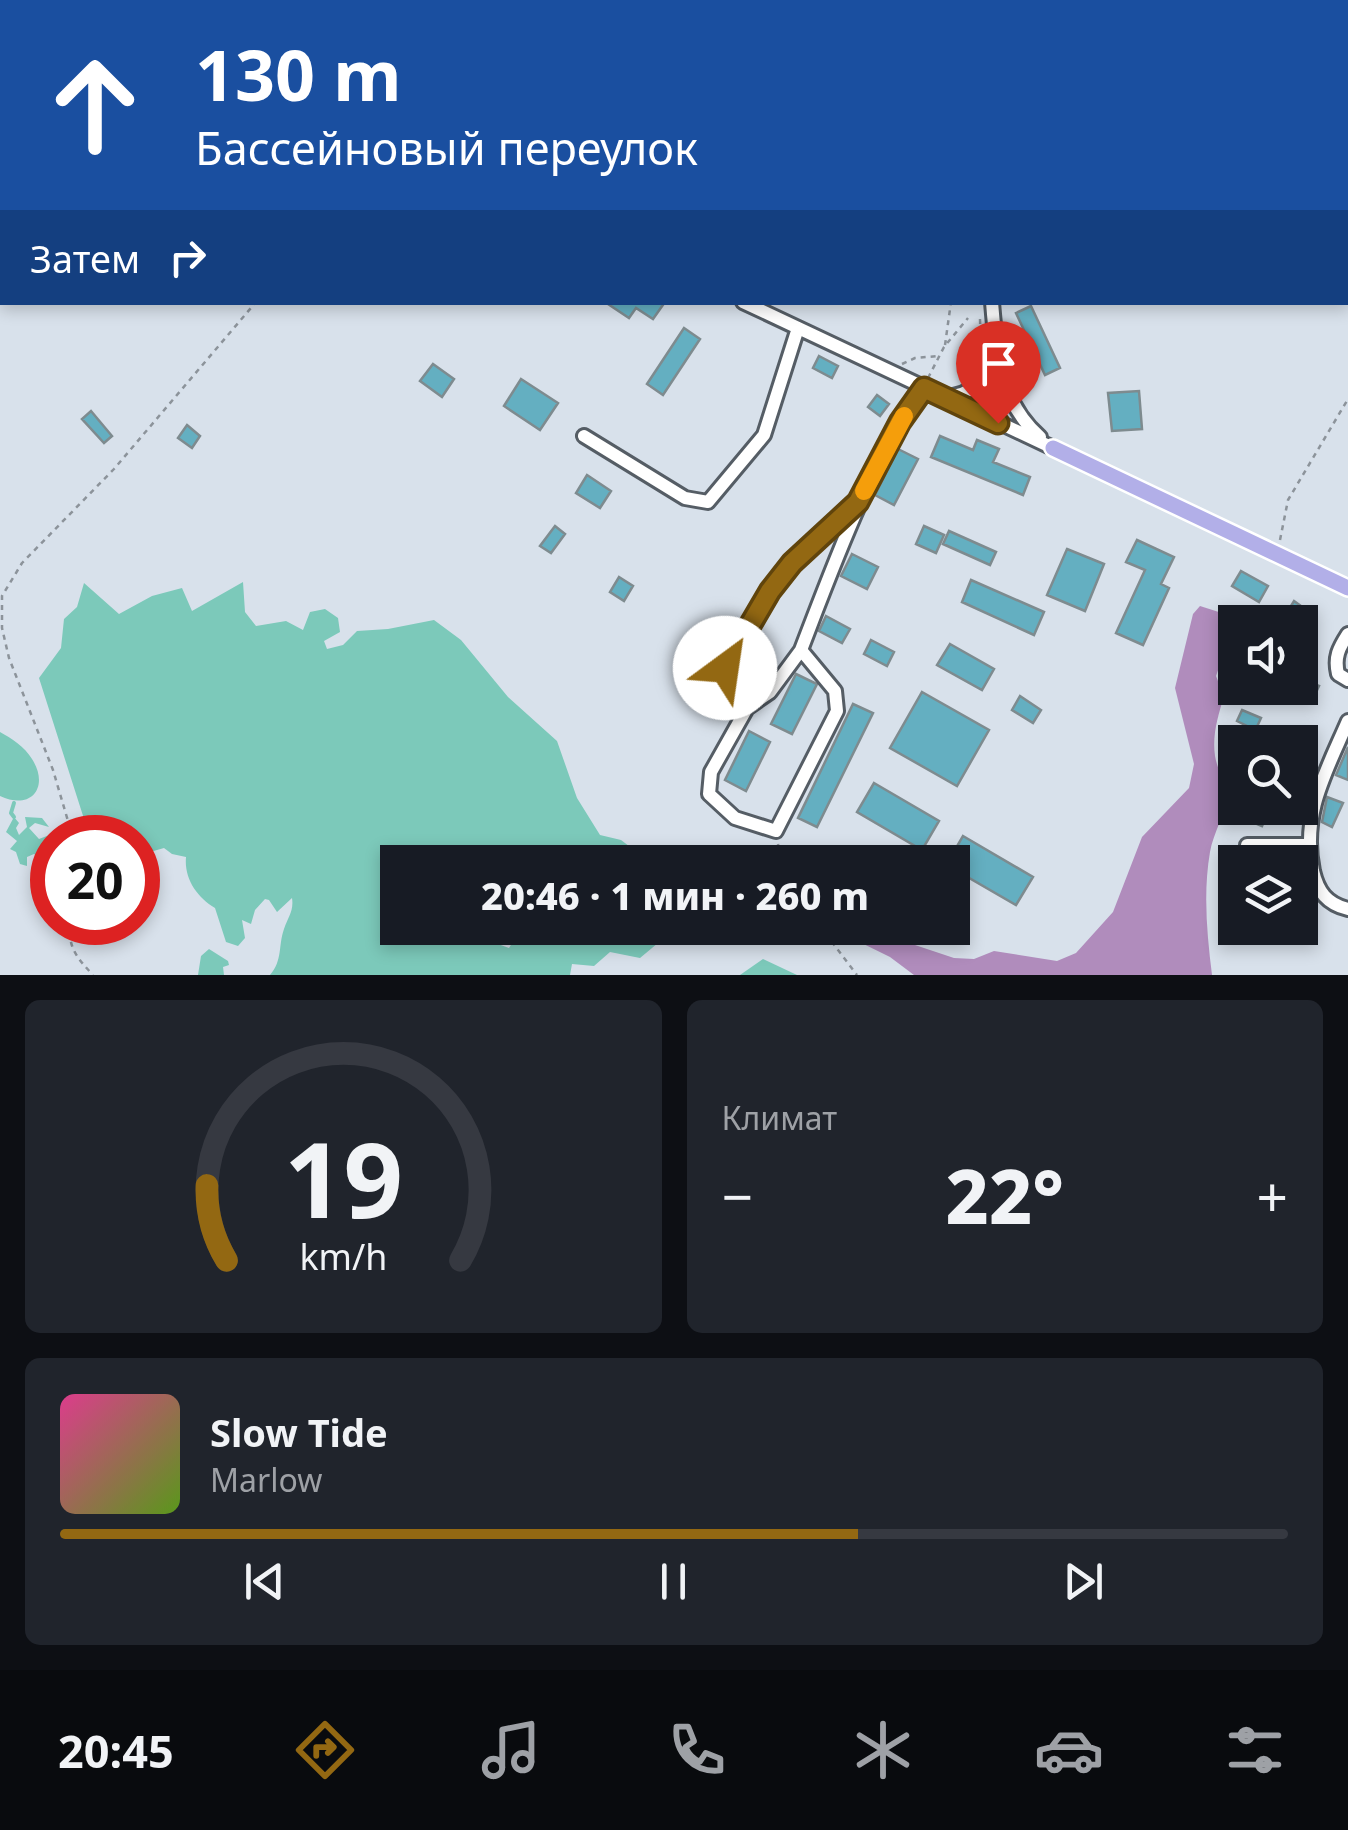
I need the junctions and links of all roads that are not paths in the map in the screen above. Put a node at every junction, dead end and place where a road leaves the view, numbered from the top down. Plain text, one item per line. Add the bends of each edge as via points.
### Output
1 (748, 305) edge
2 (992, 305) edge
3 (798, 328) junction
4 (995, 348) junction
5 (924, 388) junction
6 (943, 397) junction
7 (584, 436) dead end
8 (1054, 448) junction
9 (858, 502) junction
10 (1348, 588) edge
11 (1348, 634) edge
12 (801, 650) junction
13 (1348, 680) edge
14 (746, 708) junction
15 (1348, 720) edge
16 (1307, 845) edge
17 (1318, 888) edge
18 (1348, 909) edge

1 - 3 street
2 - 4 street
3 - 5 street
3 - 7 street via 764,435 708,502 685,498
4 - 6 street via 990,367 970,392
4 - 8 street via 1020,416
5 - 6 street
5 - 9 street
6 - 8 street
8 - 10 main road
9 - 12 street
9 - 14 street via 792,563 725,668 735,701
11 - 13 street via 1335,664
12 - 14 street via 770,692
12 - 14 street via 836,691 837,711 776,831 735,818 709,794 712,772
15 - 16 street via 1316,797
17 - 18 street via 1325,900

